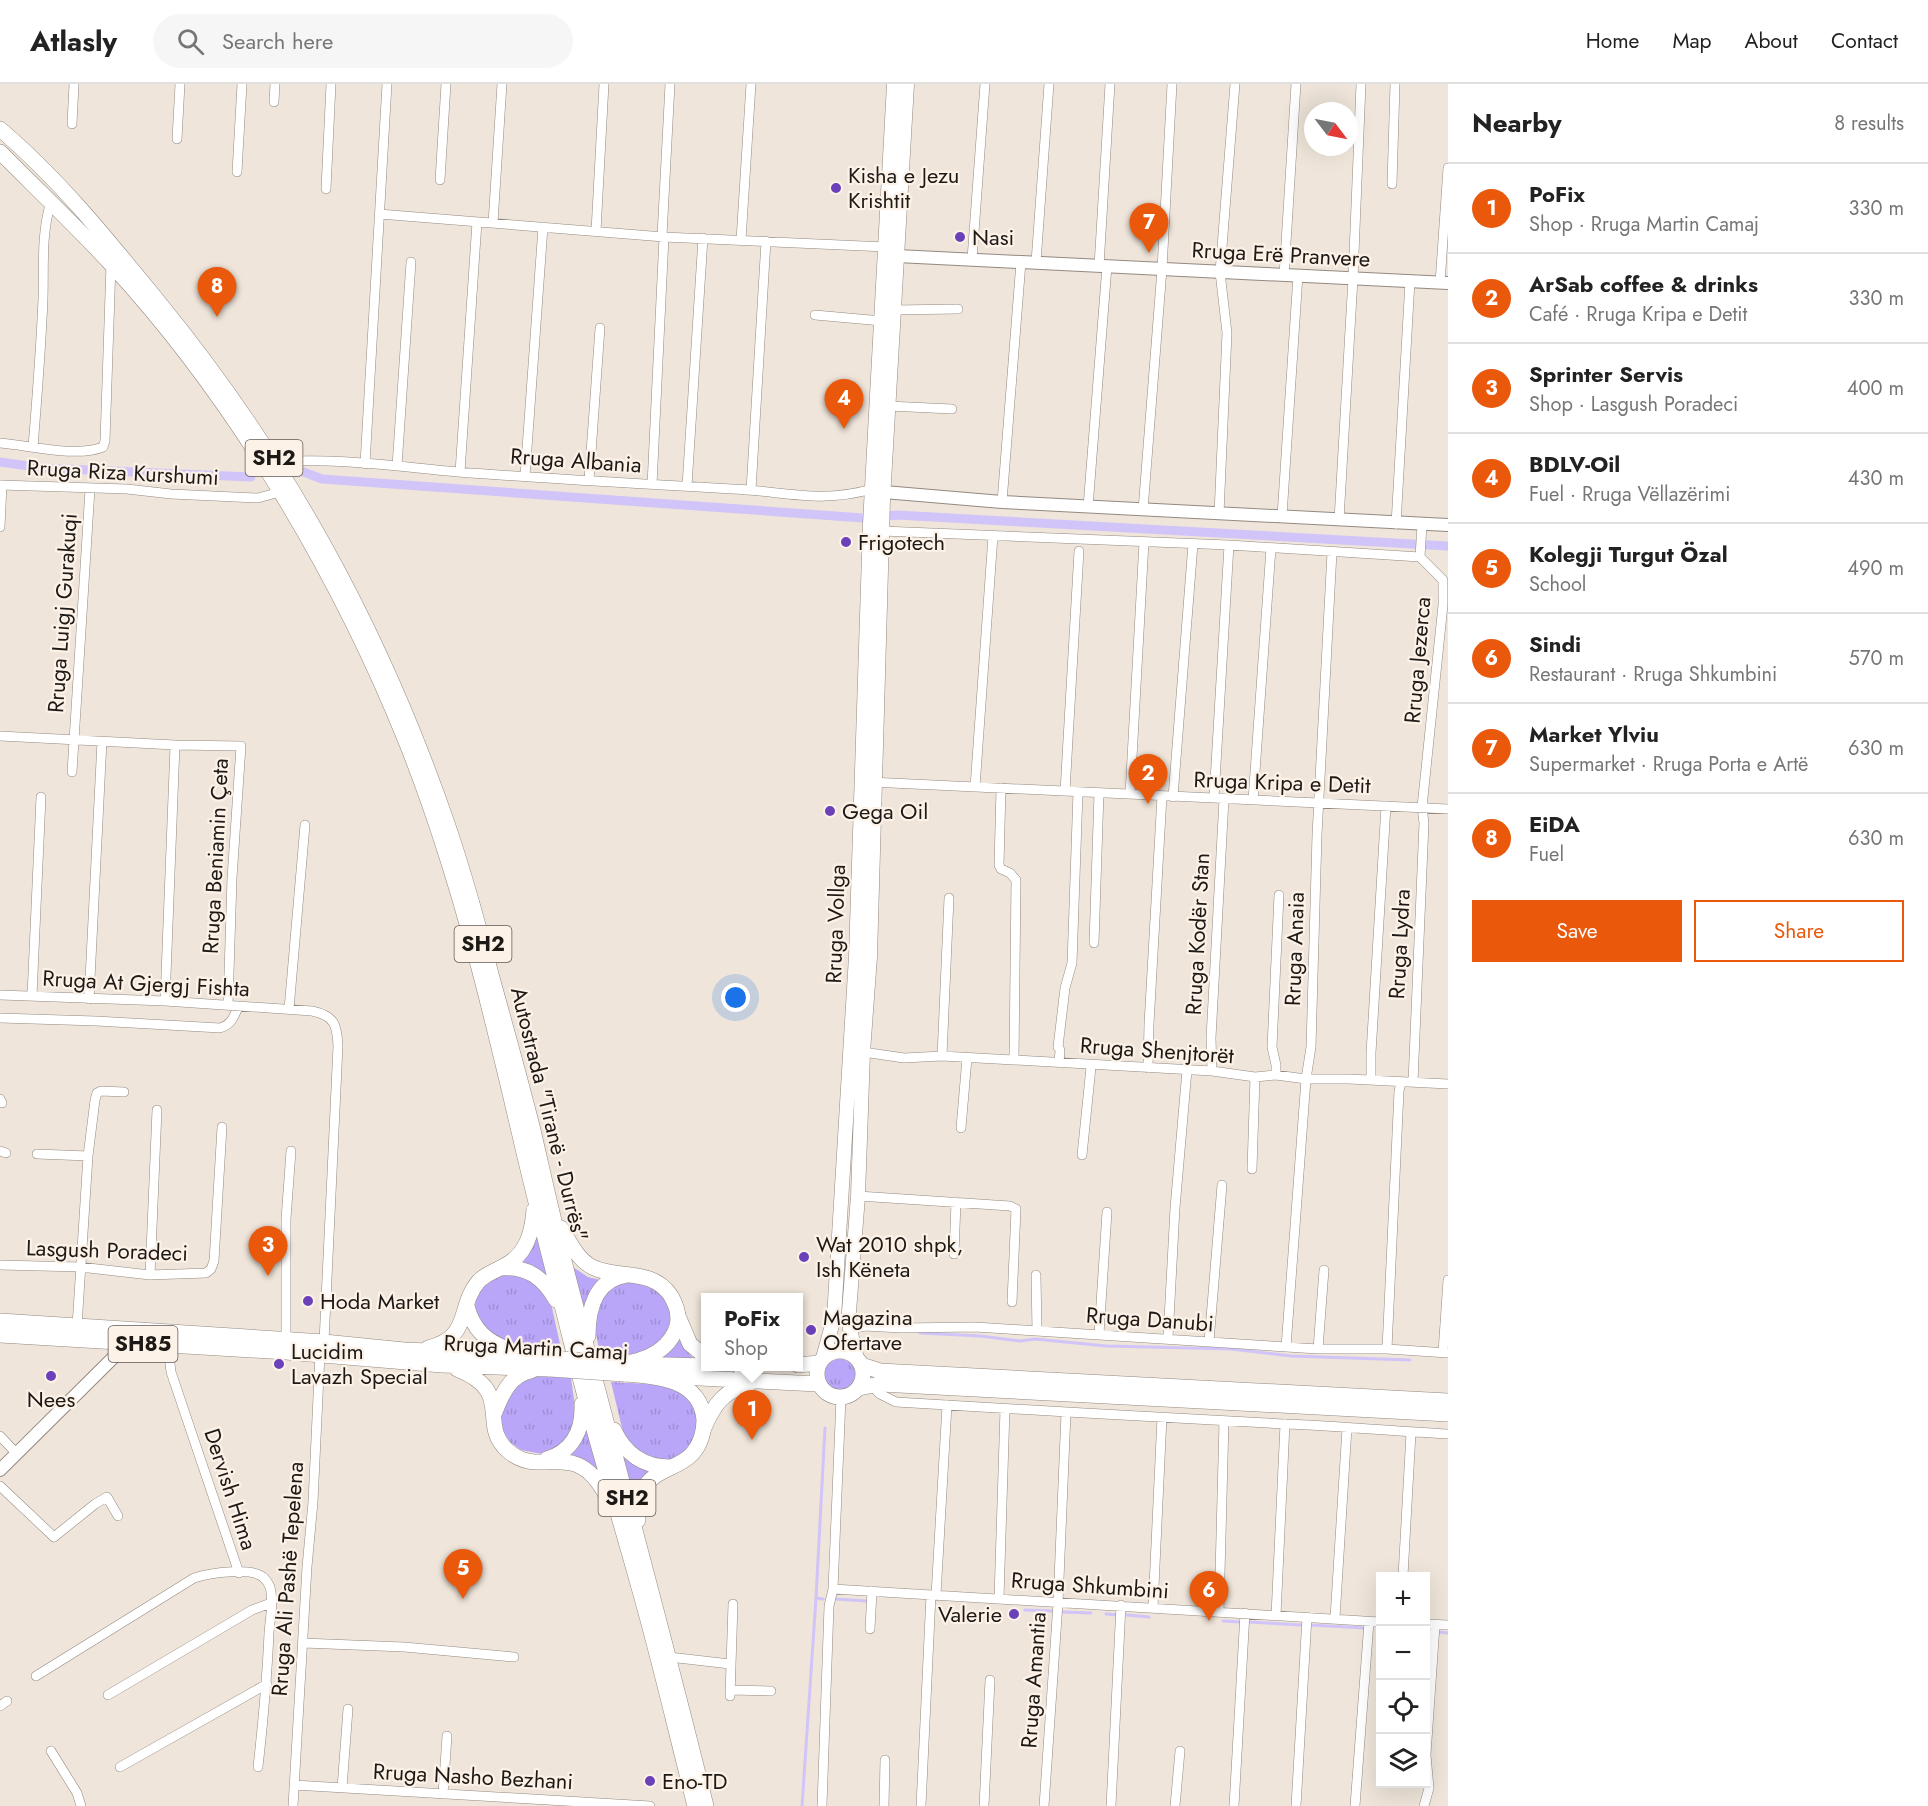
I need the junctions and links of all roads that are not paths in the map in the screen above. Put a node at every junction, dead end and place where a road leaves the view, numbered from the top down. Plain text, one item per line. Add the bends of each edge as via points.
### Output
1 (74, 84) edge
2 (180, 84) edge
3 (242, 84) edge
4 (275, 84) edge
5 (331, 84) edge
6 (387, 84) edge
7 (446, 84) edge
8 (502, 84) edge
9 (604, 84) edge
10 (670, 84) edge
11 (751, 84) edge
12 (894, 84) edge
13 (907, 84) edge
14 (985, 84) edge
15 (1049, 84) edge
16 (1110, 84) edge
17 (1172, 84) edge
18 (1235, 84) edge
19 (1296, 84) edge
20 (1361, 84) edge
21 (1395, 84) edge
22 (274, 102) dead end
23 (72, 124) dead end
24 (0, 129) edge
25 (177, 139) dead end
26 (0, 152) edge
27 (1448, 168) edge
28 (237, 172) dead end
29 (440, 180) dead end
30 (1392, 184) dead end
31 (326, 189) dead end
32 (51, 202) junction
33 (379, 214) junction
34 (477, 222) junction
35 (493, 223) junction
36 (543, 227) junction
37 (596, 231) junction
38 (663, 236) junction
39 (703, 238) junction
40 (741, 240) junction
41 (765, 241) junction
42 (891, 252) junction
43 (972, 259) junction
44 (411, 261) dead end
45 (1021, 262) junction
46 (1036, 262) junction
47 (111, 264) junction
48 (1103, 266) junction
49 (1162, 269) junction
50 (1220, 272) junction
51 (1284, 275) junction
52 (1298, 275) junction
53 (1353, 278) junction
54 (1410, 281) junction
55 (1444, 283) edge
56 (958, 309) dead end
57 (894, 310) junction
58 (815, 315) dead end
59 (882, 321) junction
60 (600, 328) dead end
61 (888, 406) junction
62 (952, 409) dead end
63 (0, 443) edge
64 (33, 447) junction
65 (276, 462) junction
66 (365, 464) junction
67 (397, 466) junction
68 (460, 472) junction
69 (525, 476) junction
70 (589, 480) junction
71 (1, 485) edge
72 (652, 485) junction
73 (687, 486) junction
74 (90, 489) junction
75 (751, 490) junction
76 (280, 492) junction
77 (877, 494) junction
78 (1002, 502) junction
79 (1088, 507) junction
80 (1143, 510) junction
81 (1219, 514) junction
82 (1282, 516) junction
83 (1339, 520) junction
84 (1396, 524) junction
85 (1422, 525) junction
86 (1448, 525) edge
87 (0, 527) edge
88 (878, 527) junction
89 (993, 536) junction
90 (1144, 542) junction
91 (1193, 544) junction
92 (1229, 545) junction
93 (1271, 548) junction
94 (1079, 551) dead end
95 (1332, 552) junction
96 (1420, 554) junction
97 (0, 736) edge
98 (74, 740) junction
99 (102, 741) junction
100 (175, 745) junction
101 (72, 772) dead end
102 (868, 782) junction
103 (975, 787) junction
104 (1001, 788) junction
105 (1065, 791) junction
106 (1078, 792) junction
107 (1099, 793) junction
108 (1130, 794) junction
109 (1162, 796) junction
110 (41, 797) dead end
111 (1173, 797) junction
112 (1219, 799) junction
113 (1253, 800) junction
114 (1319, 803) junction
115 (1386, 806) junction
116 (1422, 807) junction
117 (1448, 809) edge
118 (305, 825) dead end
119 (1280, 895) dead end
120 (950, 898) dead end
121 (1094, 943) dead end
122 (0, 995) edge
123 (32, 996) junction
124 (88, 999) junction
125 (165, 1001) junction
126 (228, 1005) junction
127 (238, 1007) junction
128 (289, 1009) junction
129 (0, 1018) edge
130 (863, 1052) junction
131 (942, 1056) junction
132 (967, 1058) junction
133 (1014, 1060) junction
134 (1059, 1063) junction
135 (1093, 1065) junction
136 (1148, 1068) junction
137 (1187, 1070) junction
138 (1212, 1071) junction
139 (1276, 1075) junction
140 (1255, 1077) junction
141 (1306, 1079) junction
142 (1371, 1080) junction
143 (1413, 1082) junction
144 (1401, 1083) junction
145 (1448, 1084) edge
146 (124, 1092) dead end
147 (157, 1110) dead end
148 (222, 1127) dead end
149 (961, 1128) dead end
150 (291, 1151) dead end
151 (37, 1154) dead end
152 (1082, 1155) dead end
153 (88, 1156) junction
154 (1252, 1169) dead end
155 (1222, 1185) dead end
156 (858, 1196) junction
157 (535, 1199) junction
158 (956, 1202) junction
159 (1107, 1212) dead end
160 (552, 1215) junction
161 (954, 1254) dead end
162 (0, 1265) edge
163 (80, 1267) junction
164 (500, 1268) junction
165 (1324, 1270) dead end
166 (150, 1275) junction
167 (636, 1275) junction
168 (1036, 1275) dead end
169 (1448, 1280) edge
170 (1012, 1302) dead end
171 (467, 1306) junction
172 (565, 1316) junction
173 (678, 1316) junction
174 (0, 1321) edge
175 (77, 1326) junction
176 (850, 1329) junction
177 (1037, 1331) junction
178 (1099, 1334) junction
179 (0, 1335) edge
180 (1168, 1338) junction
181 (286, 1340) junction
182 (1209, 1342) junction
183 (128, 1343) junction
184 (168, 1346) junction
185 (1286, 1347) junction
186 (322, 1348) junction
187 (1318, 1349) junction
188 (1387, 1349) junction
189 (404, 1350) junction
190 (1446, 1352) edge
191 (701, 1354) edge
192 (527, 1355) junction
193 (821, 1361) junction
194 (590, 1362) junction
195 (859, 1362) junction
196 (803, 1364) edge
197 (442, 1365) junction
198 (546, 1365) junction
199 (701, 1366) edge
200 (623, 1367) junction
201 (645, 1375) junction
202 (579, 1377) junction
203 (759, 1381) junction
204 (818, 1384) junction
205 (865, 1387) junction
206 (841, 1398) junction
207 (1448, 1401) edge
208 (601, 1402) junction
209 (947, 1405) junction
210 (1005, 1409) junction
211 (495, 1412) junction
212 (1066, 1413) junction
213 (1448, 1414) edge
214 (1162, 1417) junction
215 (1224, 1421) junction
216 (1285, 1424) junction
217 (704, 1428) junction
218 (1347, 1428) junction
219 (1411, 1433) junction
220 (1448, 1434) edge
221 (0, 1436) edge
222 (16, 1453) junction
223 (534, 1462) junction
224 (670, 1467) junction
225 (0, 1470) edge
226 (0, 1486) edge
227 (118, 1516) dead end
228 (619, 1522) junction
229 (1403, 1572) edge
230 (238, 1573) junction
231 (833, 1589) junction
232 (872, 1591) junction
233 (652, 1593) junction
234 (934, 1595) junction
235 (999, 1598) junction
236 (271, 1603) junction
237 (1058, 1603) junction
238 (733, 1604) dead end
239 (1121, 1605) junction
240 (1153, 1608) junction
241 (1219, 1612) junction
242 (1245, 1613) junction
243 (1276, 1615) junction
244 (1307, 1617) junction
245 (1335, 1618) junction
246 (1369, 1622) junction
247 (1376, 1622) edge
248 (1430, 1624) edge
249 (1448, 1625) edge
250 (1430, 1626) edge
251 (870, 1629) dead end
252 (303, 1642) junction
253 (514, 1657) dead end
254 (669, 1657) junction
255 (730, 1664) junction
256 (36, 1676) dead end
257 (990, 1680) dead end
258 (267, 1684) junction
259 (771, 1691) dead end
260 (108, 1695) dead end
261 (348, 1709) dead end
262 (447, 1736) dead end
263 (51, 1751) dead end
264 (1180, 1751) dead end
265 (885, 1760) dead end
266 (120, 1767) dead end
267 (258, 1767) dead end
268 (294, 1785) junction
269 (342, 1788) junction
270 (443, 1794) junction
271 (506, 1802) edge
272 (630, 1805) edge
273 (81, 1806) edge
274 (293, 1806) edge
275 (650, 1806) edge
276 (695, 1806) edge
277 (706, 1806) edge
278 (822, 1806) edge
279 (884, 1806) edge
280 (921, 1806) edge
281 (984, 1806) edge
282 (1044, 1806) edge
283 (1112, 1806) edge
284 (1175, 1806) edge
285 (1234, 1806) edge
286 (1296, 1806) edge
287 (1355, 1806) edge
288 (1424, 1806) edge

1 - 23 street
2 - 25 street
3 - 28 street
4 - 22 street
5 - 31 street
6 - 33 street
7 - 29 street
8 - 35 street
9 - 37 street
10 - 38 street
11 - 40 street
12 - 42 main road
13 - 42 main road
14 - 43 street
15 - 46 street
16 - 48 street
17 - 49 street
18 - 50 street
19 - 51 street
20 - 53 street
21 - 30 street
24 - 65 main road, Autostrada "Tiranë - Durrës" / SH2 via 82,210 135,273 217,375
26 - 32 main road, Autostrada "Tiranë - Durrës" / SH2
27 - 55 street
32 - 47 main road, Autostrada "Tiranë - Durrës" / SH2
32 - 64 street via 45,231
33 - 34 street
33 - 66 street
34 - 35 street
34 - 68 street
35 - 36 street
36 - 37 street
36 - 69 street
37 - 38 street
38 - 39 street
38 - 72 street
39 - 40 street
39 - 73 street
40 - 41 street
41 - 42 street
41 - 75 street
42 - 43 street, Rruga Erë Pranvere
42 - 57 main road
42 - 59 main road
43 - 45 street, Rruga Erë Pranvere
44 - 67 street
45 - 46 street, Rruga Erë Pranvere
45 - 78 street
46 - 48 street, Rruga Erë Pranvere
47 - 64 street via 103,447
47 - 76 main road, Autostrada "Tiranë - Durrës" / SH2 via 204,378
48 - 49 street, Rruga Erë Pranvere
48 - 79 street
49 - 50 street, Rruga Erë Pranvere
49 - 80 street
50 - 51 street, Rruga Erë Pranvere
50 - 81 street via 1227,343
51 - 52 street, Rruga Erë Pranvere
52 - 53 street, Rruga Erë Pranvere
52 - 82 street
53 - 54 street, Rruga Erë Pranvere
53 - 83 street
54 - 55 street, Rruga Erë Pranvere
54 - 84 street
56 - 57 street
57 - 61 main road
58 - 59 street
59 - 77 main road
60 - 70 street
61 - 62 street
61 - 77 main road
63 - 64 street
65 - 66 street, Rruga Albania
65 - 160 main road, Autostrada "Tiranë - Durrës" / SH2 via 367,626 422,753 474,910
66 - 67 street, Rruga Albania
67 - 68 street, Rruga Albania
68 - 69 street, Rruga Albania
69 - 70 street, Rruga Albania
70 - 72 street, Rruga Albania
71 - 74 street, Rruga Riza Kurshumi
71 - 87 street
72 - 73 street, Rruga Albania
73 - 75 street, Rruga Albania
74 - 76 street, Rruga Riza Kurshumi via 258,498
74 - 98 street, Rruga Luigj Gurakuqi
75 - 77 street, Rruga Albania via 815,498
76 - 157 main road, Autostrada "Tiranë - Durrës" / SH2 via 333,585 414,765 465,919
77 - 78 street
77 - 88 main road, Rruga Vollga
78 - 79 street
79 - 80 street
80 - 81 street
81 - 82 street
82 - 83 street
83 - 84 street
84 - 85 street
85 - 86 street
85 - 96 street
88 - 89 street
88 - 102 main road, Rruga Vollga
89 - 90 street
89 - 103 street
90 - 91 street
90 - 108 street
91 - 92 street
91 - 111 street
92 - 93 street
92 - 112 street, Rruga Kodër Stan
93 - 95 street
93 - 113 street
94 - 105 street
95 - 96 street
95 - 114 street, Rruga Anaia
96 - 116 street, Rruga Jezerca via 1443,580
97 - 98 street
98 - 99 street
98 - 101 street, Rruga Luigj Gurakuqi
99 - 100 street
99 - 124 street
100 - 125 street
100 - 126 street, Rruga Beniamin Çeta via 241,746
102 - 103 street, Rruga Kripa e Detit
102 - 130 main road, Rruga Vollga via 870,957
102 - 193 main road, Rruga Vollga via 835,1296 832,1327
103 - 104 street, Rruga Kripa e Detit
104 - 105 street, Rruga Kripa e Detit
104 - 133 street via 999,868 1016,880
105 - 106 street, Rruga Kripa e Detit
106 - 107 street, Rruga Kripa e Detit
106 - 134 street via 1072,963 1065,988
107 - 108 street, Rruga Kripa e Detit
107 - 121 street
108 - 109 street, Rruga Kripa e Detit
109 - 111 street, Rruga Kripa e Detit
109 - 136 street
110 - 123 street
111 - 112 street, Rruga Kripa e Detit
112 - 113 street, Rruga Kripa e Detit
112 - 138 street, Rruga Kodër Stan
113 - 114 street, Rruga Kripa e Detit
114 - 115 street, Rruga Kripa e Detit
114 - 141 street, Rruga Anaia via 1311,1047
115 - 116 street, Rruga Kripa e Detit
115 - 142 street
116 - 117 street, Rruga Kripa e Detit
116 - 143 street, Rruga Lydra
118 - 128 street
119 - 139 street via 1272,1047
120 - 131 street
122 - 123 street, Rruga At Gjergj Fishta
123 - 124 street, Rruga At Gjergj Fishta
124 - 125 street, Rruga At Gjergj Fishta
125 - 126 street, Rruga At Gjergj Fishta
126 - 127 street, Rruga At Gjergj Fishta
127 - 128 street, Rruga At Gjergj Fishta
127 - 129 street via 227,1026 220,1028
128 - 186 street, Rruga Ali Pashë Tepelena via 324,1014 333,1021 337,1032
130 - 131 street, Rruga Shenjtorët via 904,1058
130 - 156 main road, Rruga Vollga
131 - 132 street, Rruga Shenjtorët
132 - 133 street, Rruga Shenjtorët
132 - 149 street
133 - 134 street, Rruga Shenjtorët
134 - 135 street, Rruga Shenjtorët
135 - 136 street, Rruga Shenjtorët
135 - 152 street
136 - 137 street, Rruga Shenjtorët
137 - 138 street, Rruga Shenjtorët
137 - 180 street
138 - 140 street, Rruga Shenjtorët
139 - 140 street, Rruga Shenjtorët
139 - 141 street, Rruga Shenjtorët
140 - 154 street
141 - 142 street, Rruga Shenjtorët
141 - 185 street, Rruga Anaia
142 - 144 street, Rruga Shenjtorët
143 - 144 street, Rruga Shenjtorët
143 - 145 street, Rruga Shenjtorët
144 - 188 street
146 - 153 street via 97,1093
147 - 166 street
148 - 166 street, Lasgush Poradeci via 220,1198 211,1269 206,1273
150 - 181 street via 286,1219
151 - 153 street
153 - 163 street
155 - 182 street
156 - 158 street
156 - 176 main road, Rruga Vollga
157 - 164 main road via 526,1245
157 - 172 main road, Autostrada "Tiranë - Durrës" / SH2
158 - 161 street
158 - 170 street via 1016,1209
159 - 178 street
160 - 167 main road via 587,1264
160 - 194 main road, Autostrada "Tiranë - Durrës" / SH2
162 - 163 street, Lasgush Poradeci
163 - 166 street, Lasgush Poradeci
163 - 175 street
164 - 171 main road via 480,1280
164 - 172 main road via 522,1269 538,1277
165 - 187 street
167 - 173 main road via 665,1289
167 - 194 main road via 615,1279 595,1296 589,1321
168 - 177 street
169 - 190 street
171 - 189 main road via 458,1328 445,1341
171 - 192 main road via 474,1324 487,1340
172 - 202 main road, Autostrada "Tiranë - Durrës" / SH2
173 - 191 main road via 690,1344
173 - 200 main road via 674,1333 663,1347
174 - 175 main road, Rruga Martin Camaj / SH85
175 - 181 main road, Rruga Martin Camaj / SH85
176 - 177 street, Rruga Danubi via 975,1327
176 - 195 main road, Rruga Vollga
177 - 178 street, Rruga Danubi
178 - 180 street, Rruga Danubi
179 - 183 main road, Rruga Martin Camaj / SH85
180 - 182 street, Rruga Danubi
181 - 186 main road, Rruga Martin Camaj / SH85
182 - 185 street, Rruga Danubi
183 - 184 main road, Rruga Martin Camaj / SH85
183 - 222 street
184 - 186 main road, Rruga Martin Camaj / SH85
184 - 230 street, Dervish Hima via 171,1372
185 - 187 street, Rruga Danubi
186 - 189 main road, Rruga Martin Camaj / SH85
186 - 197 main road, Rruga Martin Camaj / SH85
186 - 252 street, Rruga Ali Pashë Tepelena
187 - 188 street, Rruga Danubi
188 - 190 street, Rruga Danubi
189 - 192 main road, Rruga Martin Camaj / SH85
192 - 198 main road, Rruga Martin Camaj / SH85
193 - 195 main road via 839,1351 849,1353
193 - 196 main road
193 - 204 main road via 816,1374
194 - 208 main road, Autostrada "Tiranë - Durrës" / SH2
195 - 205 main road
195 - 207 main road via 880,1371
197 - 198 main road, Rruga Martin Camaj / SH85
197 - 211 main road via 478,1380 488,1391
198 - 200 main road, Rruga Martin Camaj / SH85, bridge
198 - 211 main road via 524,1372 509,1384
199 - 200 main road, Rruga Martin Camaj / SH85
200 - 201 main road, Rruga Martin Camaj / SH85
201 - 203 main road, Rruga Martin Camaj / SH85
201 - 217 main road via 674,1382 692,1392 701,1408
202 - 223 main road via 582,1419 575,1438 559,1454
202 - 228 main road, Autostrada "Tiranë - Durrës" / SH2
203 - 204 main road, Rruga Martin Camaj / SH85
203 - 217 main road via 735,1388 721,1398
204 - 206 main road, SH85 via 827,1394
205 - 206 main road
205 - 209 street via 891,1401
205 - 213 main road via 880,1384
206 - 231 street
208 - 224 main road via 616,1436 632,1455 647,1463
208 - 233 main road, Autostrada "Tiranë - Durrës" / SH2
209 - 210 street
209 - 234 street
210 - 212 street
210 - 235 street
211 - 223 main road via 496,1430 504,1447 519,1458
212 - 214 street
212 - 237 street, Rruga Amantia
214 - 215 street
214 - 240 street
215 - 216 street
215 - 241 street
216 - 218 street
216 - 243 street
217 - 224 main road via 693,1452
218 - 219 street
218 - 245 street
219 - 220 street
219 - 229 street
221 - 222 street
222 - 225 street
223 - 228 main road via 571,1462 587,1469 604,1490
224 - 233 main road via 649,1480 638,1504
226 - 227 street via 54,1537 107,1497
228 - 276 main road, Autostrada "Tiranë - Durrës" / SH2
230 - 236 street, Dervish Hima via 264,1577 270,1586
230 - 256 street via 211,1573 194,1578
231 - 232 street, Rruga Shkumbini
231 - 278 street via 829,1606
232 - 234 street, Rruga Shkumbini
232 - 251 street
233 - 254 main road, Autostrada "Tiranë - Durrës" / SH2
234 - 235 street, Rruga Shkumbini
234 - 280 street
235 - 237 street, Rruga Shkumbini
236 - 258 street, Dervish Hima
236 - 260 street via 252,1610
237 - 239 street, Rruga Shkumbini
237 - 282 street, Rruga Amantia
238 - 255 street
239 - 240 street, Rruga Shkumbini
239 - 283 street
240 - 241 street, Rruga Shkumbini
241 - 242 street, Rruga Shkumbini
242 - 243 street, Rruga Shkumbini
242 - 285 street
243 - 244 street, Rruga Shkumbini
244 - 245 street, Rruga Shkumbini
244 - 286 street
245 - 246 street, Rruga Shkumbini
246 - 247 street, Rruga Shkumbini
246 - 287 street
248 - 249 street
250 - 288 street via 1426,1755 1429,1788
252 - 253 street
252 - 268 street, Rruga Ali Pashë Tepelena
254 - 255 street
254 - 277 main road, Autostrada "Tiranë - Durrës" / SH2
255 - 259 street via 730,1693
257 - 281 street
258 - 266 street
258 - 267 street, Dervish Hima
261 - 269 street
262 - 270 street
263 - 273 street
264 - 284 street
265 - 279 street
268 - 269 street, Rruga Nasho Bezhani
268 - 274 street, Rruga Ali Pashë Tepelena
269 - 270 street, Rruga Nasho Bezhani
270 - 271 street, Rruga Nasho Bezhani
271 - 272 street, Rruga Nasho Bezhani
272 - 275 street, Rruga Nasho Bezhani

